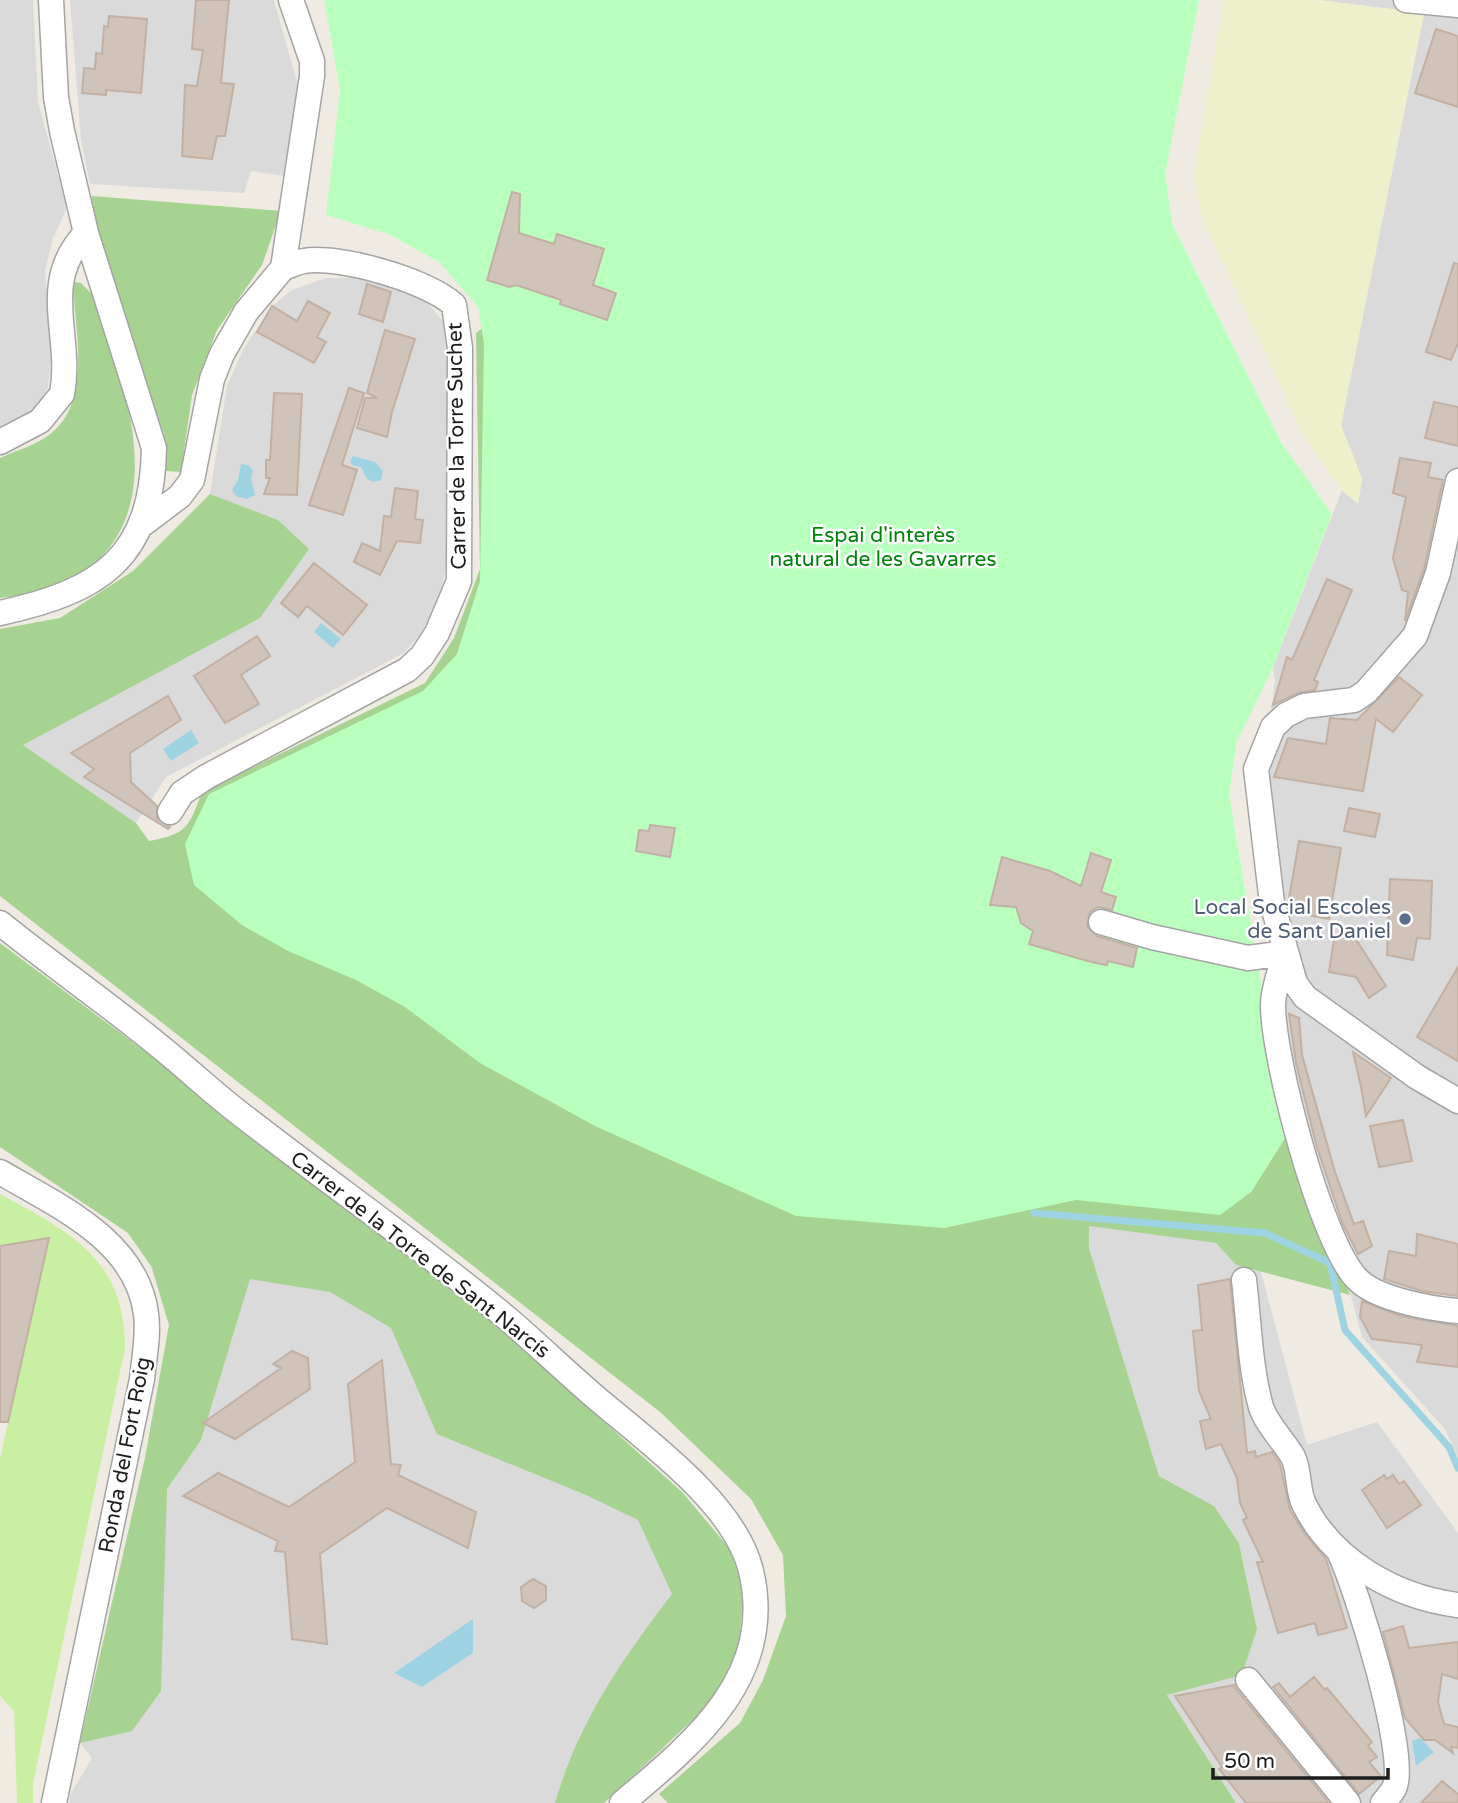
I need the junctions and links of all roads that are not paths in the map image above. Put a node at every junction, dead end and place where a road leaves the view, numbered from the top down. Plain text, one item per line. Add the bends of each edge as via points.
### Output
1 (51, 0) edge
2 (291, 0) edge
3 (1406, 0) edge
4 (1458, 5) edge
5 (86, 233) junction
6 (283, 268) junction
7 (0, 442) edge
8 (1458, 481) edge
9 (143, 524) junction
10 (0, 613) edge
11 (170, 812) dead end
12 (1101, 922) dead end
13 (0, 923) edge
14 (1285, 953) junction
15 (1458, 1101) edge
16 (0, 1172) edge
17 (1244, 1280) dead end
18 (1458, 1311) edge
19 (1340, 1553) junction
20 (1458, 1605) edge
21 (1248, 1680) dead end
22 (54, 1803) edge
23 (622, 1803) edge
24 (1348, 1803) edge
25 (1382, 1803) edge

1 - 5 street via 56,97
2 - 6 street via 312,61 312,76
3 - 4 street
5 - 7 street via 67,256 61,275 62,394 40,421
5 - 9 street via 154,448 153,480
6 - 9 street via 246,312 217,366 192,480 180,496
6 - 11 street, Carrer de la Torre Suchet via 324,260 353,265 432,289 454,305 460,348 458,581 437,633 407,670 206,777 182,793
8 - 14 street via 1438,573 1415,636 1366,692 1354,700 1304,706 1286,715 1273,727 1263,748 1256,769 1258,798 1272,903
9 - 10 street via 125,553 99,578 71,594
12 - 14 street via 1248,958
13 - 23 street, Carrer de la Torre de Sant Narcís via 506,1318 673,1465 720,1513 751,1568 755,1606 750,1657 715,1716
14 - 15 street via 1305,997
14 - 18 street via 1273,1002 1278,1059 1311,1179 1338,1251 1370,1290
16 - 22 street, Ronda del Fort Roig via 103,1237 138,1285 146,1314 146,1345 134,1418
17 - 19 street via 1262,1409 1294,1460 1302,1500 1312,1519
19 - 20 street via 1392,1587
19 - 25 street via 1353,1581 1390,1720 1397,1766 1395,1787
21 - 24 street

